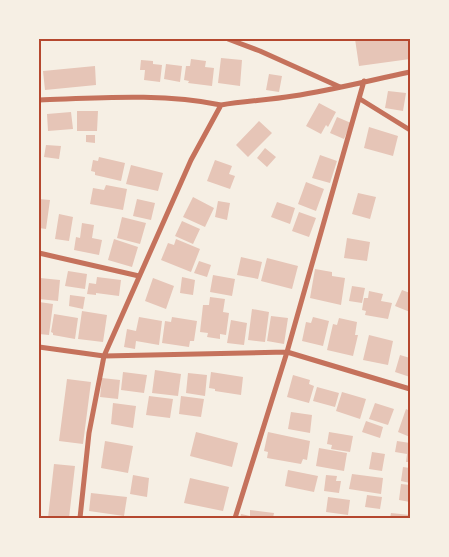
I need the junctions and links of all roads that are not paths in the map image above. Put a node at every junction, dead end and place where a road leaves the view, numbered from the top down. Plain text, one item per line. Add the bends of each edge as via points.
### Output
1 (228, 39) edge
2 (410, 72) edge
3 (364, 82) junction
4 (342, 88) junction
5 (360, 99) junction
6 (39, 100) edge
7 (221, 105) junction
8 (410, 130) edge
9 (39, 252) edge
10 (139, 276) junction
11 (39, 346) edge
12 (287, 352) junction
13 (104, 356) junction
14 (410, 389) edge
15 (80, 518) edge
16 (235, 518) edge

1 - 4 street
2 - 3 street
3 - 4 street
3 - 5 street
4 - 7 street
5 - 8 street
5 - 12 street
6 - 7 street via 181,99
7 - 10 street via 191,160
9 - 10 street
10 - 13 street
11 - 13 street
12 - 13 street
12 - 14 street
12 - 16 street
13 - 15 street via 90,433

